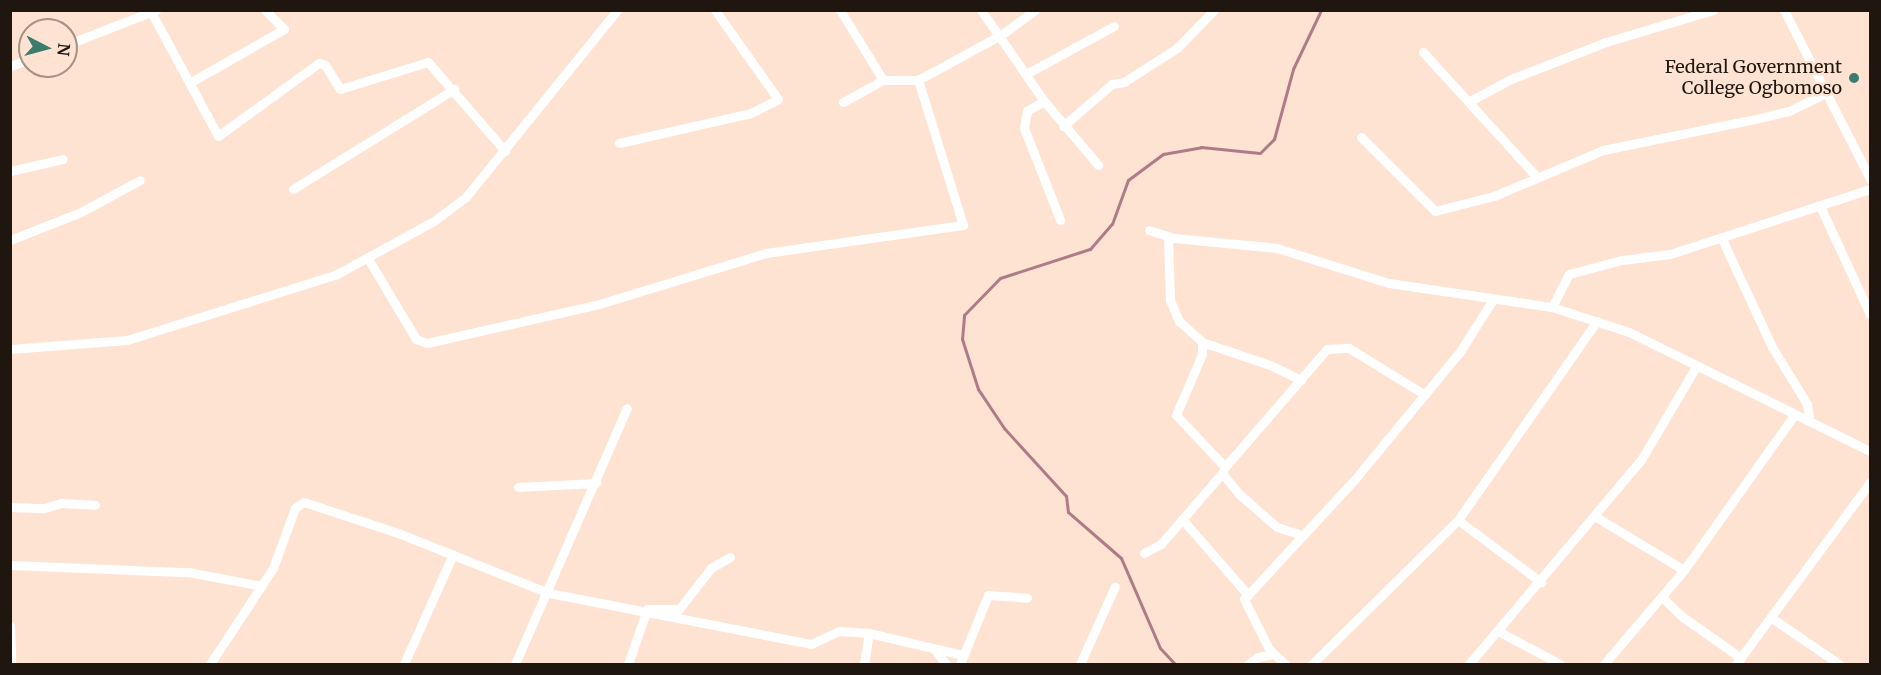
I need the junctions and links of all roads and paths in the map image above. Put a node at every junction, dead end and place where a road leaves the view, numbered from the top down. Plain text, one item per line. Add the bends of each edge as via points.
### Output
1 (265, 10) edge
2 (617, 10) edge
3 (715, 10) edge
4 (840, 10) edge
5 (981, 10) edge
6 (1035, 10) edge
7 (1214, 10) edge
8 (1713, 10) edge
9 (1784, 10) edge
10 (152, 11) edge
11 (1114, 26) dead end
12 (1000, 35) junction
13 (78, 40) edge
14 (1423, 52) dead end
15 (1026, 74) junction
16 (883, 80) junction
17 (918, 80) junction
18 (191, 82) junction
19 (454, 89) junction
20 (1826, 93) junction
21 (1044, 101) junction
22 (1470, 101) junction
23 (843, 102) dead end
24 (1063, 126) junction
25 (1361, 137) dead end
26 (619, 143) dead end
27 (505, 151) junction
28 (63, 159) dead end
29 (1098, 165) dead end
30 (10, 171) edge
31 (1536, 176) junction
32 (1870, 179) edge
33 (140, 180) dead end
34 (292, 189) dead end
35 (1870, 189) edge
36 (1820, 206) junction
37 (1060, 220) dead end
38 (1149, 230) dead end
39 (1168, 236) junction
40 (1721, 237) junction
41 (10, 240) edge
42 (367, 257) junction
43 (1492, 301) junction
44 (1552, 307) junction
45 (1870, 314) edge
46 (1598, 321) junction
47 (1202, 342) junction
48 (10, 349) edge
49 (1697, 365) junction
50 (1301, 380) junction
51 (1425, 394) junction
52 (627, 408) dead end
53 (1795, 414) junction
54 (1809, 417) junction
55 (1870, 451) edge
56 (1224, 470) junction
57 (1870, 482) edge
58 (596, 483) junction
59 (518, 487) dead end
60 (95, 505) dead end
61 (10, 507) edge
62 (1596, 517) junction
63 (1182, 519) junction
64 (1458, 520) junction
65 (1302, 535) junction
66 (1144, 553) dead end
67 (453, 554) junction
68 (730, 557) dead end
69 (10, 565) edge
70 (1684, 570) junction
71 (1541, 582) junction
72 (262, 586) junction
73 (1115, 586) dead end
74 (549, 593) junction
75 (1248, 595) junction
76 (1662, 597) junction
77 (1027, 598) dead end
78 (646, 609) junction
79 (1773, 619) junction
80 (10, 626) edge
81 (1498, 631) junction
82 (869, 633) junction
83 (935, 650) junction
84 (1274, 654) junction
85 (962, 660) edge
86 (1738, 661) edge
87 (11, 664) edge
88 (210, 664) edge
89 (404, 664) edge
90 (515, 664) edge
91 (628, 664) edge
92 (864, 664) edge
93 (946, 664) edge
94 (1080, 664) edge
95 (1248, 664) edge
96 (1285, 664) edge
97 (1312, 664) edge
98 (1469, 664) edge
99 (1560, 664) edge
100 (1604, 664) edge
101 (1839, 664) edge

1 - 18 street via 284,29
2 - 27 street
3 - 26 street via 778,99 751,113
4 - 16 street
5 - 12 street
6 - 12 street
7 - 24 street via 1177,48 1124,81 1112,84
8 - 22 street via 1580,52 1511,79
9 - 20 street
10 - 13 street
10 - 18 street
11 - 15 street
12 - 15 street
12 - 17 street
14 - 22 street
15 - 21 street
16 - 17 street
16 - 23 street
17 - 42 street via 963,225 766,253 596,305 427,343 416,339
18 - 19 street via 218,136 319,63 325,65 340,89 428,62
19 - 27 street
19 - 34 street
20 - 31 street via 1791,110 1603,150
20 - 32 street
21 - 24 street
21 - 37 street via 1027,111 1024,128
22 - 31 street
24 - 29 street
25 - 31 street via 1435,211 1494,196
27 - 42 street via 465,198 434,221
28 - 30 street
33 - 41 street via 79,213
35 - 36 street
36 - 40 street
36 - 45 street
38 - 39 street
39 - 43 street via 1277,248 1389,283
39 - 47 street via 1170,300 1179,321
40 - 44 street via 1670,254 1622,260 1569,274
40 - 54 street via 1763,328 1807,404
42 - 48 street via 337,274 127,340
43 - 44 street
43 - 51 street via 1459,352
44 - 46 street
46 - 49 street
46 - 64 street
47 - 50 street
47 - 56 street via 1202,354 1176,415
49 - 53 street
49 - 62 street via 1641,460
50 - 51 street via 1327,349 1338,346 1349,348
50 - 56 street
51 - 65 street
52 - 58 street
53 - 54 street
53 - 70 street
54 - 55 street
56 - 63 street
56 - 65 street via 1264,518
57 - 79 street
58 - 59 street
58 - 74 street
60 - 61 street
62 - 70 street
62 - 71 street
63 - 66 street via 1161,544
63 - 75 street
64 - 71 street
64 - 97 street
65 - 75 street
67 - 72 street via 316,503 304,502 295,508 273,568
67 - 74 street
67 - 89 street
68 - 78 street via 711,568 679,609
69 - 72 street via 188,572
70 - 76 street
71 - 81 street
72 - 88 street
73 - 94 street
74 - 78 street
74 - 90 street
75 - 84 street via 1244,599 1253,622
76 - 86 street
76 - 100 street
77 - 85 street via 988,595
78 - 82 street via 811,644 839,631
78 - 91 street
79 - 86 street
79 - 101 street
80 - 87 street
81 - 98 street
81 - 99 street
82 - 83 street
82 - 92 street
83 - 85 street
83 - 93 street
84 - 95 street
84 - 96 street

